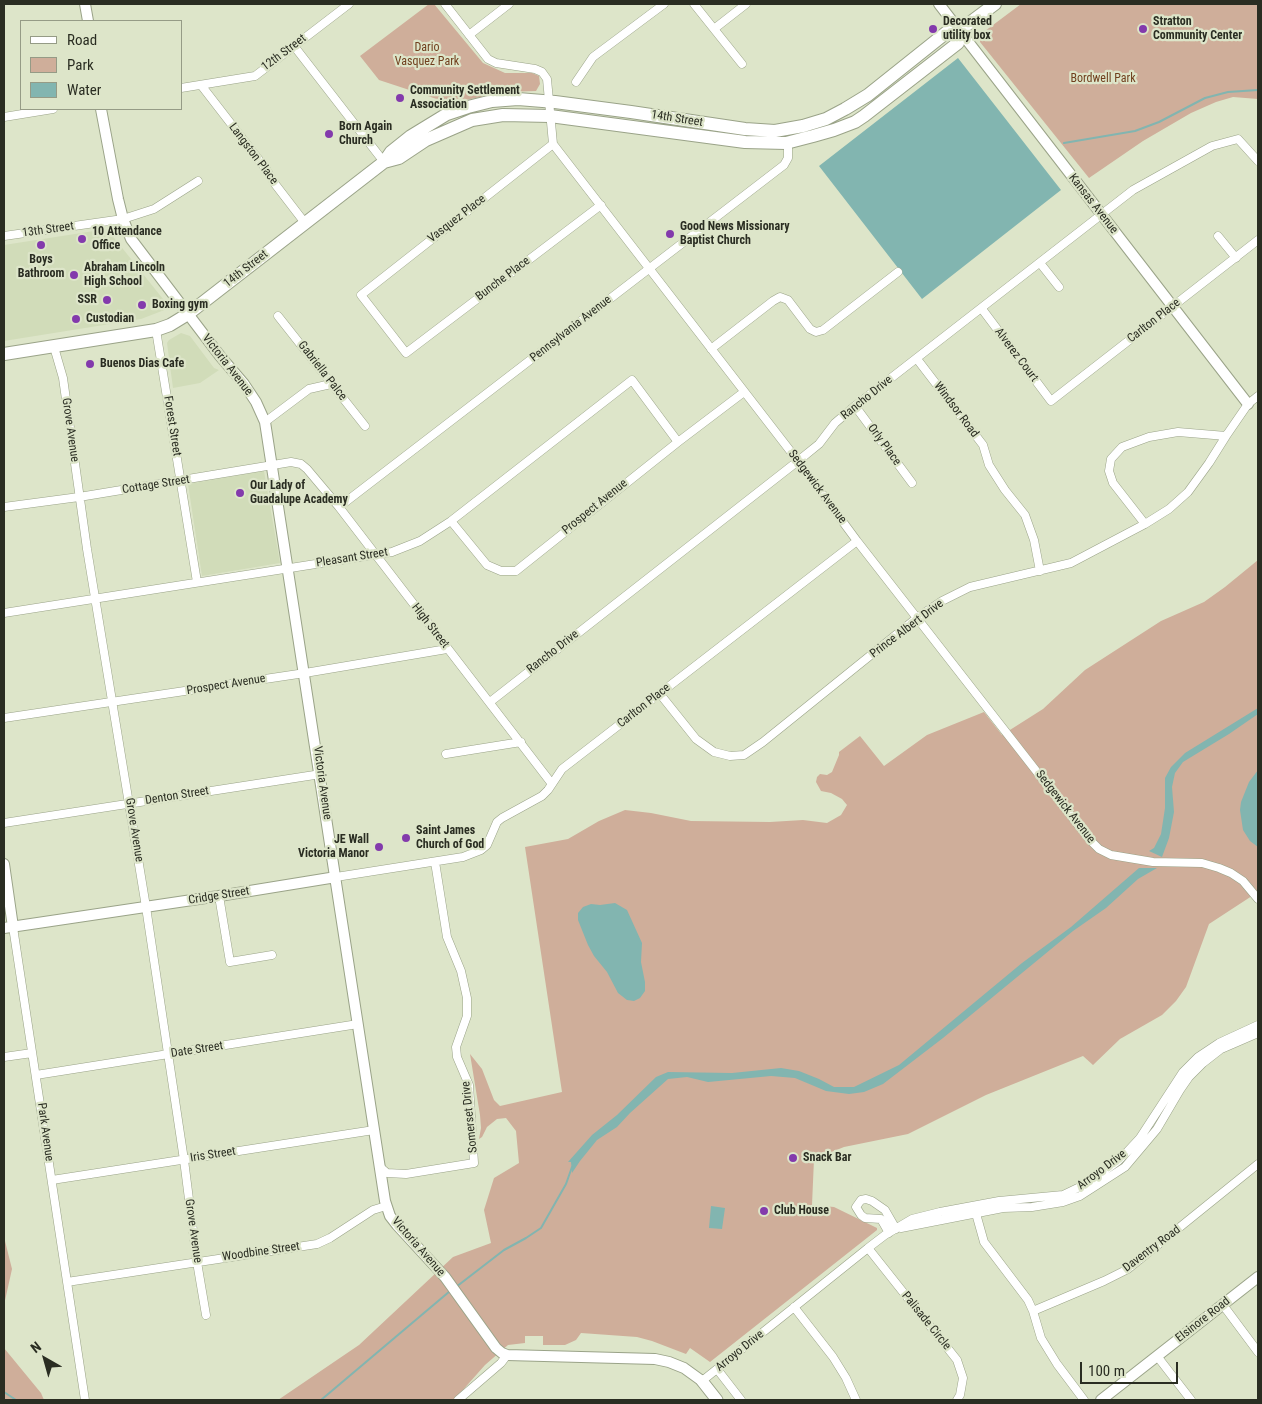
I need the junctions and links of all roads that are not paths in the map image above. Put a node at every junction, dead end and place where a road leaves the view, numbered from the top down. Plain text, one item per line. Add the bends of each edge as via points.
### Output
1 (85, 4) edge
2 (348, 4) edge
3 (445, 4) edge
4 (509, 4) edge
5 (664, 4) edge
6 (694, 4) edge
7 (746, 4) edge
8 (939, 4) edge
9 (995, 4) edge
10 (88, 20) edge
11 (714, 28) junction
12 (960, 30) junction
13 (469, 34) junction
14 (294, 46) junction
15 (742, 64) dead end
16 (576, 82) dead end
17 (201, 85) junction
18 (182, 88) edge
19 (548, 101) junction
20 (46, 110) edge
21 (101, 110) edge
22 (550, 116) junction
23 (4, 117) edge
24 (786, 143) junction
25 (553, 144) junction
26 (1258, 161) edge
27 (384, 162) junction
28 (198, 181) dead end
29 (601, 205) junction
30 (1101, 214) junction
31 (123, 219) junction
32 (305, 223) junction
33 (4, 236) edge
34 (1218, 236) dead end
35 (1258, 240) edge
36 (1236, 258) junction
37 (1040, 263) junction
38 (650, 269) junction
39 (898, 272) dead end
40 (1059, 287) dead end
41 (1172, 306) junction
42 (982, 309) junction
43 (188, 314) junction
44 (278, 316) dead end
45 (156, 330) junction
46 (54, 347) junction
47 (711, 349) junction
48 (406, 353) joint
49 (4, 354) edge
50 (917, 358) junction
51 (331, 384) junction
52 (744, 392) junction
53 (1258, 396) edge
54 (1051, 401) joint
55 (1248, 404) junction
56 (855, 406) junction
57 (265, 422) junction
58 (365, 426) dead end
59 (1226, 436) junction
60 (678, 442) junction
61 (798, 462) junction
62 (272, 466) junction
63 (307, 468) joint
64 (181, 480) junction
65 (912, 483) dead end
66 (80, 497) junction
67 (4, 507) edge
68 (339, 507) junction
69 (451, 521) junction
70 (1145, 524) junction
71 (857, 541) junction
72 (375, 556) junction
73 (288, 568) junction
74 (1040, 571) junction
75 (197, 582) junction
76 (96, 598) junction
77 (4, 613) edge
78 (918, 617) junction
79 (448, 649) junction
80 (305, 673) junction
81 (660, 694) junction
82 (111, 702) junction
83 (490, 702) junction
84 (4, 718) edge
85 (521, 742) junction
86 (446, 754) dead end
87 (321, 774) junction
88 (552, 784) junction
89 (130, 803) junction
90 (4, 823) edge
91 (435, 862) junction
92 (4, 864) edge
93 (336, 877) junction
94 (219, 896) junction
95 (1258, 899) edge
96 (146, 907) junction
97 (8, 927) edge
98 (272, 955) dead end
99 (358, 1024) junction
100 (1258, 1025) edge
101 (1258, 1034) edge
102 (32, 1053) junction
103 (167, 1054) junction
104 (4, 1057) edge
105 (36, 1075) junction
106 (374, 1130) junction
107 (184, 1160) junction
108 (1258, 1164) edge
109 (380, 1167) junction
110 (52, 1180) junction
111 (386, 1206) junction
112 (974, 1209) junction
113 (893, 1231) junction
114 (868, 1248) junction
115 (197, 1262) junction
116 (1258, 1277) edge
117 (67, 1282) junction
118 (1222, 1305) junction
119 (794, 1308) junction
120 (1033, 1311) junction
121 (206, 1315) dead end
122 (1258, 1352) edge
123 (507, 1355) junction
124 (1157, 1356) junction
125 (717, 1369) junction
126 (702, 1381) junction
127 (85, 1400) edge
128 (458, 1400) edge
129 (717, 1400) edge
130 (741, 1400) edge
131 (856, 1400) edge
132 (957, 1400) edge
133 (1084, 1400) edge
134 (1101, 1400) edge
135 (1191, 1400) edge

1 - 10 street
2 - 14 street, 12th Street
3 - 13 street
4 - 13 street
5 - 16 street via 593,57
6 - 11 street
7 - 11 street
8 - 12 street, Kansas Avenue
9 - 12 main road
11 - 15 street
12 - 19 main road, 14th Street via 947,32 844,110 803,126 775,130 745,129
12 - 24 main road, 14th Street via 958,43 855,122
12 - 30 street, Kansas Avenue
13 - 19 street via 488,59 542,72 547,79
14 - 17 street, 12th Street via 255,76
14 - 27 street
17 - 18 street, 12th Street
17 - 32 street, Langston Place
19 - 22 street
19 - 27 main road, 14th Street via 492,101 447,114 411,136
20 - 23 street
21 - 31 street, Victoria Avenue
22 - 24 main road, 14th Street via 745,142
22 - 25 street
22 - 27 main road, 14th Street via 503,115 472,120 426,140 399,158
24 - 38 street, Pennsylvania Avenue via 788,158 784,165
25 - 29 street, Sedgewick Avenue
25 - 48 street, Vasquez Place via 361,295
26 - 30 street, Rancho Drive via 1238,139 1212,146 1133,190
27 - 32 main road, 14th Street
28 - 31 street, 13th Street via 154,209
29 - 38 street, Sedgewick Avenue
29 - 48 street, Bunche Place
30 - 37 street, Rancho Drive
30 - 41 street, Kansas Avenue
31 - 33 street, 13th Street
31 - 43 street, Victoria Avenue via 135,246
32 - 43 main road, 14th Street
34 - 36 street
35 - 36 street, Carlton Place
36 - 41 street, Carlton Place
37 - 40 street
37 - 42 street, Rancho Drive
38 - 47 street, Sedgewick Avenue
38 - 68 street, Pennsylvania Avenue
39 - 47 street via 823,330 816,332 810,328 788,300 780,298
41 - 54 street, Carlton Place
41 - 55 street, Kansas Avenue
42 - 50 street, Rancho Drive
42 - 54 street, Alverez Court
43 - 45 main road, 14th Street
43 - 57 street, Victoria Avenue via 244,384
44 - 51 street, Gabriella Palce
45 - 46 main road, 14th Street
45 - 64 street, Forest Street
46 - 49 main road, 14th Street
46 - 66 street, Grove Avenue via 63,378
47 - 52 street, Sedgewick Avenue
50 - 56 street, Rancho Drive
50 - 74 street, Windsor Road via 983,446 989,465 1004,490 1025,515
51 - 57 street via 310,389
51 - 58 street, Gabriella Palce
52 - 60 street, Prospect Avenue
52 - 61 street, Sedgewick Avenue
53 - 55 street, Prince Albert Drive
55 - 59 street, Prince Albert Drive
56 - 61 street, Rancho Drive
56 - 65 street, Orly Place
57 - 62 street, Victoria Avenue
59 - 70 street, Prince Albert Drive via 1188,492 1169,510
59 - 70 street via 1178,432 1149,437 1122,447 1111,460 1109,471 1113,483
60 - 69 street, Prospect Avenue via 516,571 486,565
60 - 69 street, Pleasant Street via 632,380
61 - 71 street, Sedgewick Avenue
61 - 83 street, Rancho Drive
62 - 63 street, Cottage Street via 291,462
62 - 64 street, Cottage Street
62 - 73 street, Victoria Avenue
63 - 68 street, High Street
64 - 66 street, Cottage Street
64 - 75 street, Forest Street
66 - 67 street, Cottage Street
66 - 76 street, Grove Avenue
68 - 72 street, High Street
69 - 72 street, Pleasant Street via 420,541
70 - 74 street, Prince Albert Drive via 1072,563
71 - 78 street, Sedgewick Avenue
71 - 81 street, Carlton Place
72 - 73 street, Pleasant Street
72 - 79 street, High Street
73 - 75 street, Pleasant Street
73 - 80 street, Victoria Avenue
74 - 78 street, Prince Albert Drive via 970,587
75 - 76 street, Pleasant Street
76 - 77 street, Pleasant Street
76 - 82 street, Grove Avenue
78 - 81 street, Prince Albert Drive via 744,755 714,752 696,739
78 - 95 street, Sedgewick Avenue via 1099,849 1111,855 1150,862 1187,862 1219,868 1243,881
79 - 80 street, Prospect Avenue
79 - 83 street, High Street
80 - 82 street, Prospect Avenue
80 - 87 street, Victoria Avenue
81 - 88 street, Carlton Place via 562,769
82 - 84 street, Prospect Avenue
82 - 89 street, Grove Avenue
83 - 85 street, High Street
85 - 86 street
85 - 88 street, High Street
87 - 89 street, Denton Street
87 - 93 street, Victoria Avenue
88 - 91 street, Carlton Place via 542,796 497,822 481,850
89 - 90 street, Denton Street
89 - 96 street, Grove Avenue
91 - 93 street, Cridge Street
91 - 109 street, Somerset Drive via 447,937 461,971 467,998 467,1016 456,1047 469,1085 474,1163 406,1174 384,1172
92 - 97 street, Park Avenue
93 - 94 street, Cridge Street
93 - 99 street, Victoria Avenue
94 - 96 street, Cridge Street
94 - 98 street via 230,962
96 - 97 street, Cridge Street
96 - 103 street, Grove Avenue
97 - 102 street, Park Avenue
99 - 103 street, Date Street
99 - 106 street, Victoria Avenue
100 - 112 street, Arroyo Drive via 1198,1057 1182,1072 1140,1138 1118,1161 1088,1183 1063,1195 998,1201
101 - 112 street, Arroyo Drive via 1221,1049 1196,1070 1157,1129 1126,1167 1092,1190 1074,1199 1032,1208
102 - 104 street
102 - 105 street, Park Avenue
103 - 105 street, Date Street
103 - 107 street, Grove Avenue
105 - 110 street, Park Avenue
106 - 107 street, Iris Street
106 - 109 street, Victoria Avenue
107 - 110 street, Iris Street
107 - 115 street, Grove Avenue
108 - 120 street, Daventry Road via 1128,1269
109 - 111 street, Victoria Avenue
110 - 117 street, Park Avenue
111 - 115 street, Woodbine Street via 373,1210 317,1244
111 - 123 street, Victoria Avenue via 397,1225 445,1277 496,1348
112 - 113 street, Arroyo Drive via 912,1219
112 - 120 street via 984,1242
113 - 113 street via 885,1210 866,1198 861,1200 856,1207 861,1215 881,1219
113 - 114 street, Arroyo Drive
114 - 119 street, Arroyo Drive
114 - 132 street, Palisade Circle via 958,1360 963,1378
115 - 117 street, Woodbine Street
115 - 121 street, Grove Avenue
116 - 118 street, Elsinore Road
117 - 127 street, Park Avenue
118 - 122 street
118 - 124 street, Elsinore Road
119 - 125 street, Arroyo Drive
119 - 131 street via 832,1357
120 - 133 street via 1041,1338
123 - 126 street via 649,1358 676,1364
123 - 128 street
124 - 134 street, Elsinore Road
124 - 135 street
125 - 126 street, Arroyo Drive
125 - 130 street
126 - 129 main road

